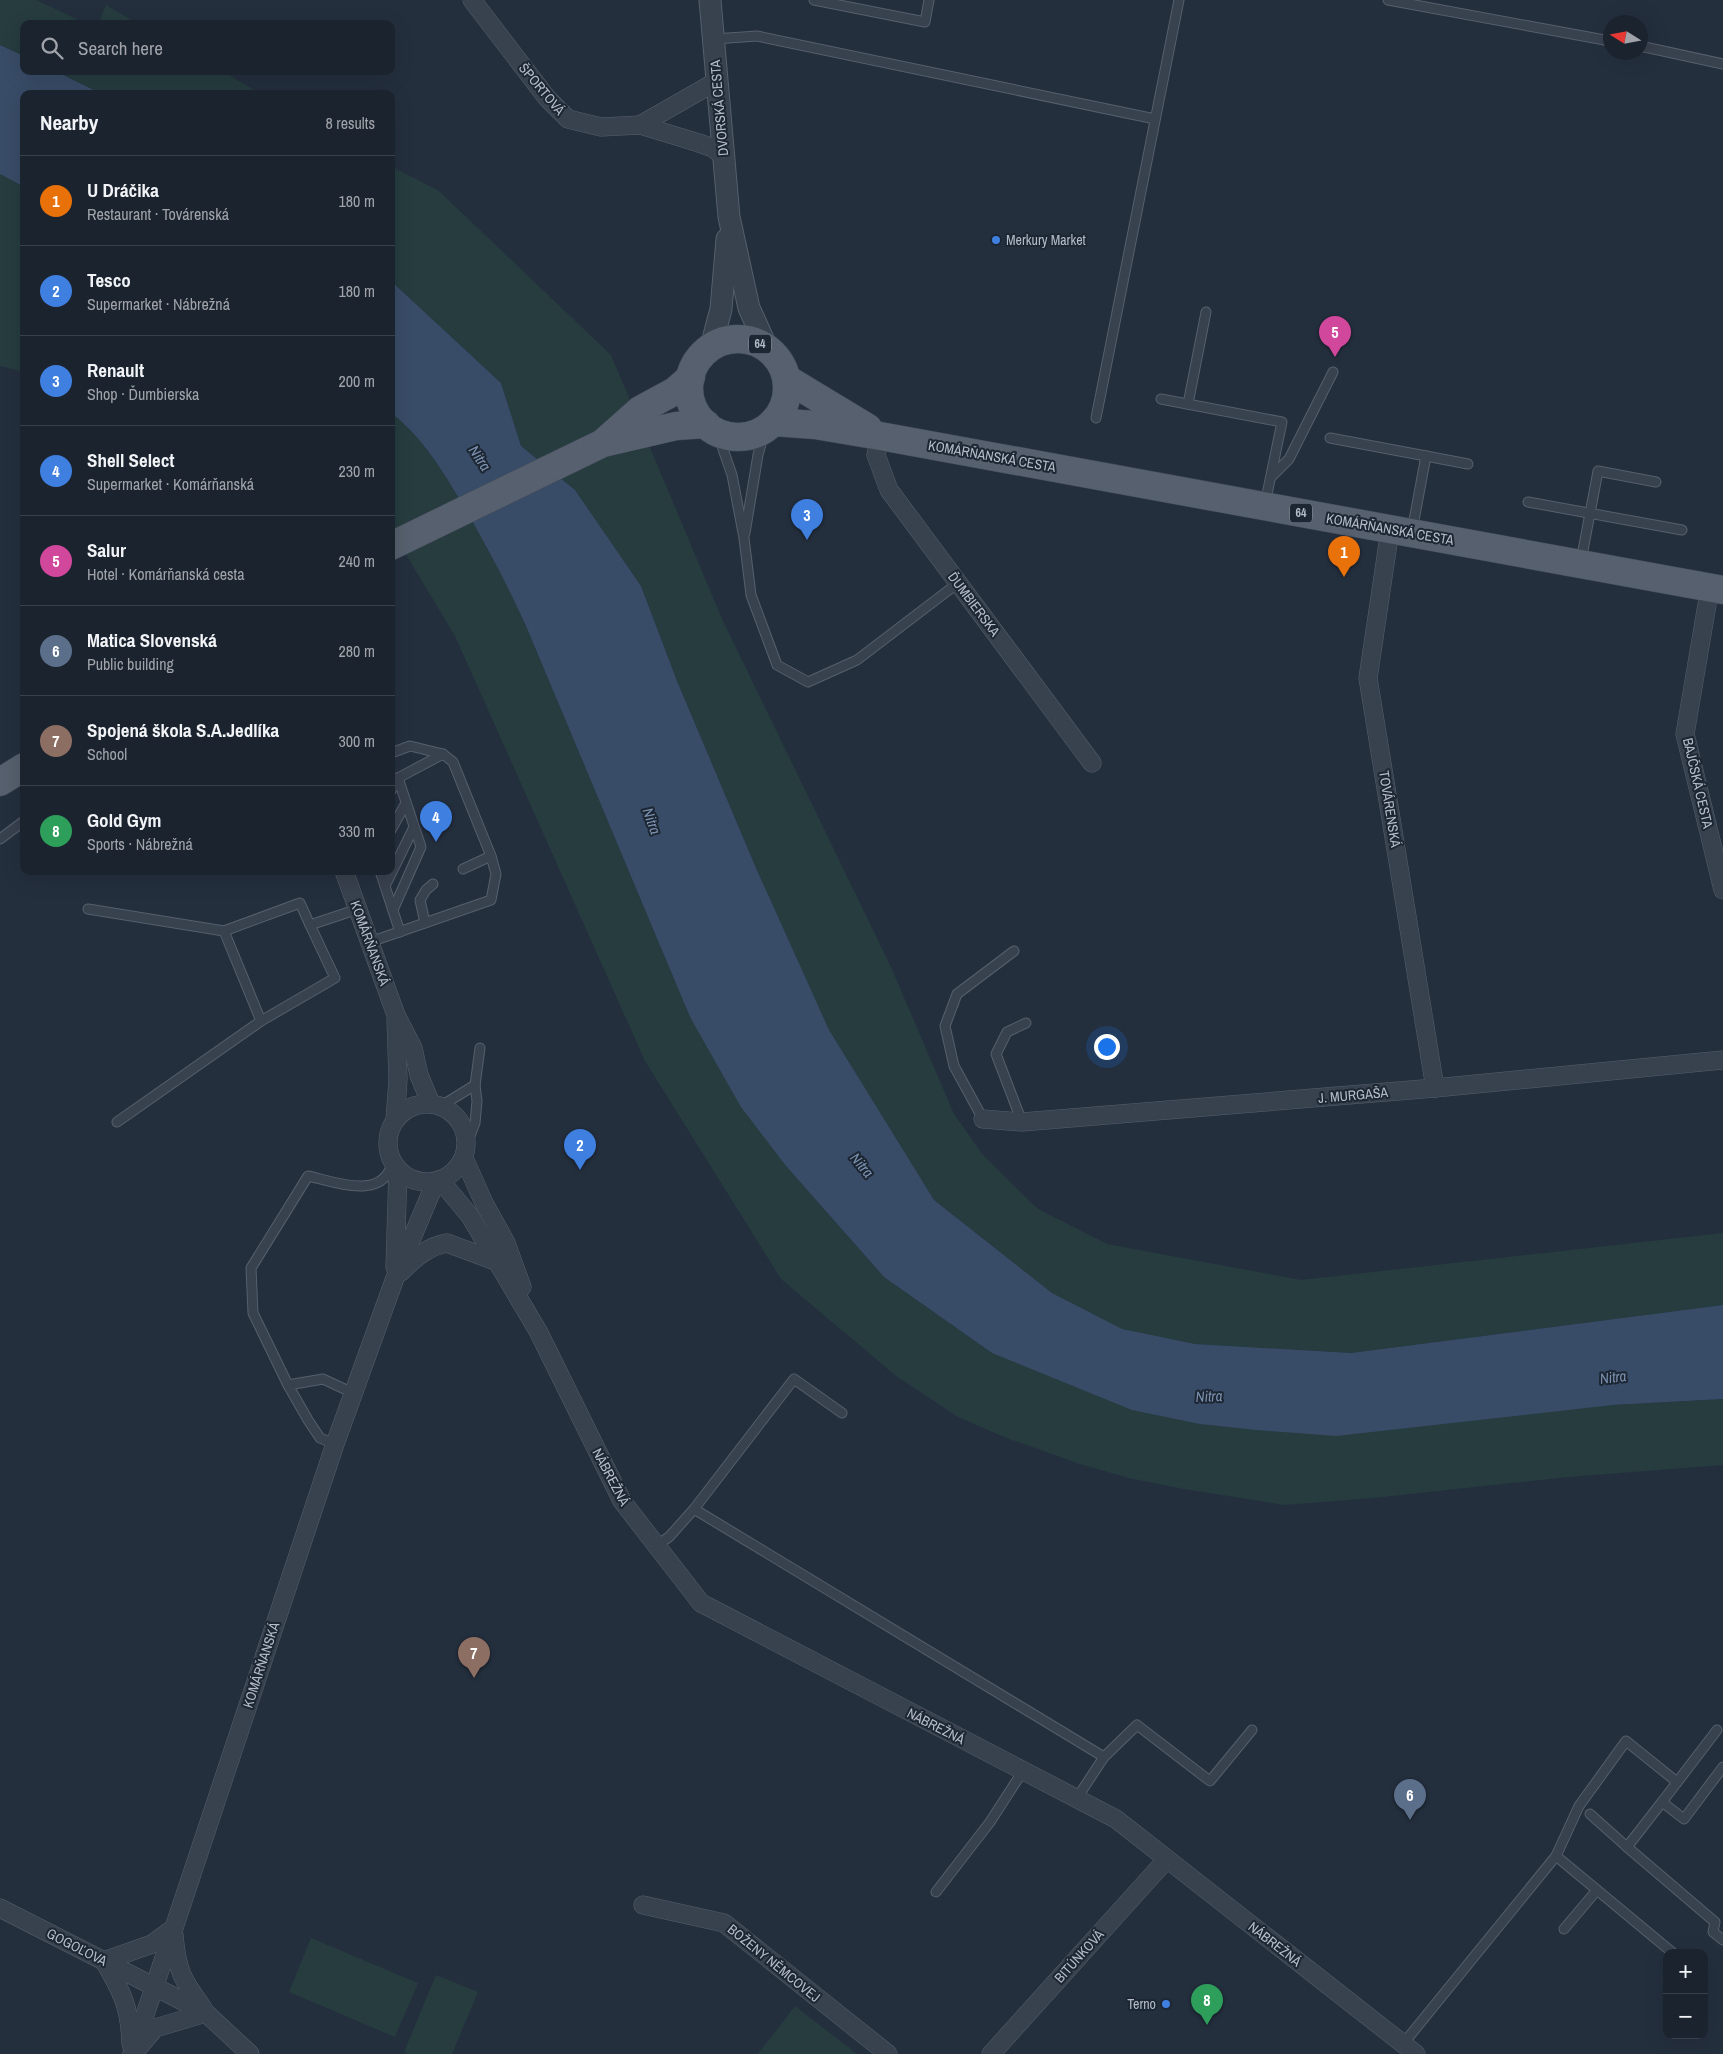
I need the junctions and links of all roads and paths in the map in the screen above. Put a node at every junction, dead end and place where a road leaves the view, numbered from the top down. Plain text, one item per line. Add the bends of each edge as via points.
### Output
1 (472, 0) edge
2 (710, 0) edge
3 (814, 0) edge
4 (929, 0) edge
5 (1179, 0) edge
6 (1388, 0) edge
7 (714, 39) junction
8 (1603, 39) edge
9 (1648, 48) edge
10 (1723, 64) edge
11 (717, 81) junction
12 (1155, 119) junction
13 (640, 125) junction
14 (723, 156) junction
15 (729, 217) junction
16 (1206, 312) dead end
17 (711, 347) junction
18 (767, 348) junction
19 (1333, 372) dead end
20 (691, 377) junction
21 (787, 379) junction
22 (1161, 399) dead end
23 (1188, 404) junction
24 (1096, 418) dead end
25 (769, 426) junction
26 (711, 428) junction
27 (880, 436) junction
28 (1330, 438) dead end
29 (603, 443) junction
30 (1426, 456) junction
31 (1468, 464) dead end
32 (1271, 477) junction
33 (1656, 482) dead end
34 (1528, 502) dead end
35 (1264, 506) junction
36 (1590, 513) junction
37 (1682, 530) dead end
38 (1400, 531) junction
39 (744, 538) junction
40 (399, 543) edge
41 (1581, 564) junction
42 (958, 583) junction
43 (1716, 589) edge
44 (395, 751) edge
45 (443, 754) junction
46 (1092, 764) dead end
47 (20, 770) edge
48 (395, 779) edge
49 (0, 782) edge
50 (406, 803) junction
51 (395, 823) edge
52 (20, 824) edge
53 (414, 826) junction
54 (0, 839) edge
55 (491, 856) junction
56 (395, 865) edge
57 (463, 869) dead end
58 (345, 875) edge
59 (381, 875) edge
60 (390, 875) edge
61 (432, 884) dead end
62 (385, 886) junction
63 (1723, 890) edge
64 (88, 909) dead end
65 (358, 909) junction
66 (392, 910) junction
67 (425, 923) junction
68 (310, 924) junction
69 (224, 931) junction
70 (400, 932) junction
71 (370, 942) junction
72 (1014, 951) dead end
73 (396, 1015) junction
74 (261, 1021) junction
75 (1026, 1023) dead end
76 (480, 1048) dead end
77 (1723, 1060) edge
78 (475, 1085) junction
79 (1435, 1088) junction
80 (436, 1105) junction
81 (983, 1119) joint
82 (395, 1121) junction
83 (117, 1122) dead end
84 (1022, 1122) junction
85 (465, 1152) junction
86 (395, 1164) junction
87 (438, 1180) junction
88 (498, 1262) junction
89 (395, 1278) junction
90 (538, 1331) junction
91 (288, 1385) junction
92 (353, 1393) junction
93 (842, 1413) dead end
94 (335, 1444) junction
95 (694, 1510) junction
96 (655, 1546) junction
97 (1252, 1730) dead end
98 (1717, 1730) dead end
99 (1104, 1757) junction
100 (1723, 1767) edge
101 (1023, 1771) junction
102 (1677, 1782) junction
103 (1076, 1798) junction
104 (1662, 1802) junction
105 (1590, 1814) dead end
106 (1628, 1847) junction
107 (1556, 1856) junction
108 (1167, 1859) junction
109 (1597, 1890) junction
110 (936, 1892) dead end
111 (643, 1905) dead end
112 (0, 1908) edge
113 (174, 1928) junction
114 (1564, 1929) dead end
115 (1723, 1940) edge
116 (1668, 1949) edge
117 (104, 1961) junction
118 (154, 1986) junction
119 (206, 2013) junction
120 (1409, 2049) edge
121 (132, 2054) edge
122 (250, 2054) edge
123 (888, 2054) edge
124 (991, 2054) edge

1 - 13 street, ŠPORTOVÁ via 547,98 568,119 601,127
2 - 7 street, DVORSKÁ CESTA
3 - 4 lane via 925,22
5 - 12 lane
6 - 8 lane
7 - 11 street, DVORSKÁ CESTA
7 - 12 lane via 757,36
9 - 10 lane
11 - 13 street, ŠPORTOVÁ
11 - 14 street, DVORSKÁ CESTA
12 - 24 lane
13 - 14 street, ŠPORTOVÁ via 713,148
14 - 15 street, DVORSKÁ CESTA
15 - 17 street, DVORSKÁ CESTA via 721,309
15 - 18 street, DVORSKÁ CESTA via 749,308
16 - 23 lane
17 - 18 main road, 64 via 739,339 754,341
17 - 20 main road, 64 via 700,357
18 - 21 main road, 64 via 782,364
19 - 32 lane via 1289,459
20 - 26 main road, 64 via 695,411
20 - 29 main road, 64 via 675,391 640,410
21 - 25 main road via 784,406
21 - 27 main road, KOMÁRŇANSKÁ CESTA / 64
22 - 23 lane
23 - 32 lane via 1282,422
25 - 26 main road, 64 via 753,435 741,437 728,436
25 - 27 main road, KOMÁRŇANSKÁ CESTA / 64 via 815,425
25 - 39 lane via 758,456
26 - 29 main road, 64 via 676,426
26 - 39 lane via 732,476
27 - 35 main road, KOMÁRŇANSKÁ CESTA / 64
27 - 42 street, ĎUMBIERSKA via 876,455 889,490
28 - 30 lane
29 - 40 main road, 64
30 - 31 lane
30 - 38 lane
32 - 35 lane
33 - 36 lane via 1598,471
34 - 36 lane
35 - 38 main road, KOMÁRŇANSKÁ CESTA / 64
36 - 37 lane
36 - 41 lane
38 - 41 main road, KOMÁRŇANSKÁ CESTA / 64
38 - 79 street, TOVÁRENSKÁ via 1368,678
39 - 42 lane via 751,595 777,665 808,682 857,660
41 - 43 main road, KOMÁRŇANSKÁ CESTA / 64
42 - 46 street, ĎUMBIERSKA
43 - 63 street, BAJČSKÁ CESTA via 1686,734
44 - 45 lane via 410,746
45 - 48 lane
45 - 55 lane via 453,762
47 - 49 main road
48 - 50 lane
50 - 51 lane
50 - 53 lane
52 - 54 lane
53 - 56 lane
53 - 66 lane via 421,847
55 - 57 lane
55 - 67 lane via 496,874 491,900
58 - 65 street, KOMÁRŇANSKÁ
59 - 62 lane
60 - 62 lane
61 - 67 lane via 420,900
62 - 66 lane
64 - 69 lane
65 - 68 lane
65 - 71 street, KOMÁRŇANSKÁ
66 - 70 lane
67 - 70 lane
68 - 69 lane via 300,903
68 - 74 lane via 335,978
69 - 74 lane
70 - 71 lane
71 - 73 street, KOMÁRŇANSKÁ
72 - 81 lane via 957,994 945,1026 954,1066
73 - 80 street, KOMÁRŇANSKÁ via 413,1048 419,1075
73 - 82 street, KOMÁRŇANSKÁ via 398,1079
74 - 83 lane
75 - 84 lane via 1007,1032 996,1054
76 - 78 lane
77 - 79 street, J. MURGAŠA
78 - 80 lane
78 - 85 lane via 475,1123
79 - 84 street, J. MURGAŠA
80 - 82 street via 410,1107
80 - 85 street, KOMÁRŇANSKÁ via 452,1112 460,1121 466,1133
81 - 84 street, J. MURGAŠA
82 - 86 street, KOMÁRŇANSKÁ via 388,1140
85 - 87 street, KOMÁRŇANSKÁ via 458,1167
85 - 90 street, NÁBREŽNÁ via 484,1203 506,1243
86 - 87 street via 415,1180
86 - 89 street, KOMÁRŇANSKÁ
86 - 91 lane via 382,1181 370,1186 308,1176 251,1268 253,1313
87 - 88 street, NÁBREŽNÁ via 470,1216
87 - 89 street, KOMÁRŇANSKÁ
88 - 89 street via 447,1243 438,1244 419,1255
88 - 90 street, NÁBREŽNÁ
89 - 92 street, KOMÁRŇANSKÁ
90 - 96 street, NÁBREŽNÁ via 622,1501
91 - 92 lane via 323,1379
91 - 94 lane via 320,1438
92 - 94 street, KOMÁRŇANSKÁ
93 - 95 lane via 794,1379
94 - 113 street, KOMÁRŇANSKÁ
95 - 96 lane via 669,1537
95 - 99 lane
96 - 101 street, NÁBREŽNÁ via 702,1604
97 - 99 lane via 1210,1781 1137,1726
98 - 102 lane
99 - 103 lane
100 - 104 lane via 1684,1819
101 - 103 street, NÁBREŽNÁ
101 - 110 lane via 990,1822
102 - 104 lane
102 - 107 lane via 1626,1741 1579,1806
103 - 108 street, NÁBREŽNÁ via 1116,1819
104 - 106 lane
105 - 106 lane
106 - 115 lane via 1715,1922 1713,1932
107 - 109 lane
107 - 120 lane
108 - 120 street, NÁBREŽNÁ
108 - 124 street, BITÚNKOVÁ
109 - 114 lane
109 - 116 lane
111 - 123 street, BOŽENY NĚMCOVEJ via 724,1923
112 - 117 street, GOGOĽOVA
113 - 117 street via 152,1944
113 - 118 street, KOMÁRŇANSKÁ
113 - 119 street via 177,1963 186,1986
117 - 118 street, GOGOĽOVA
117 - 121 street via 123,1993 131,2026
118 - 119 street, GOGOĽOVA
118 - 121 street, KOMÁRŇANSKÁ
119 - 121 street via 155,2028
119 - 122 street

